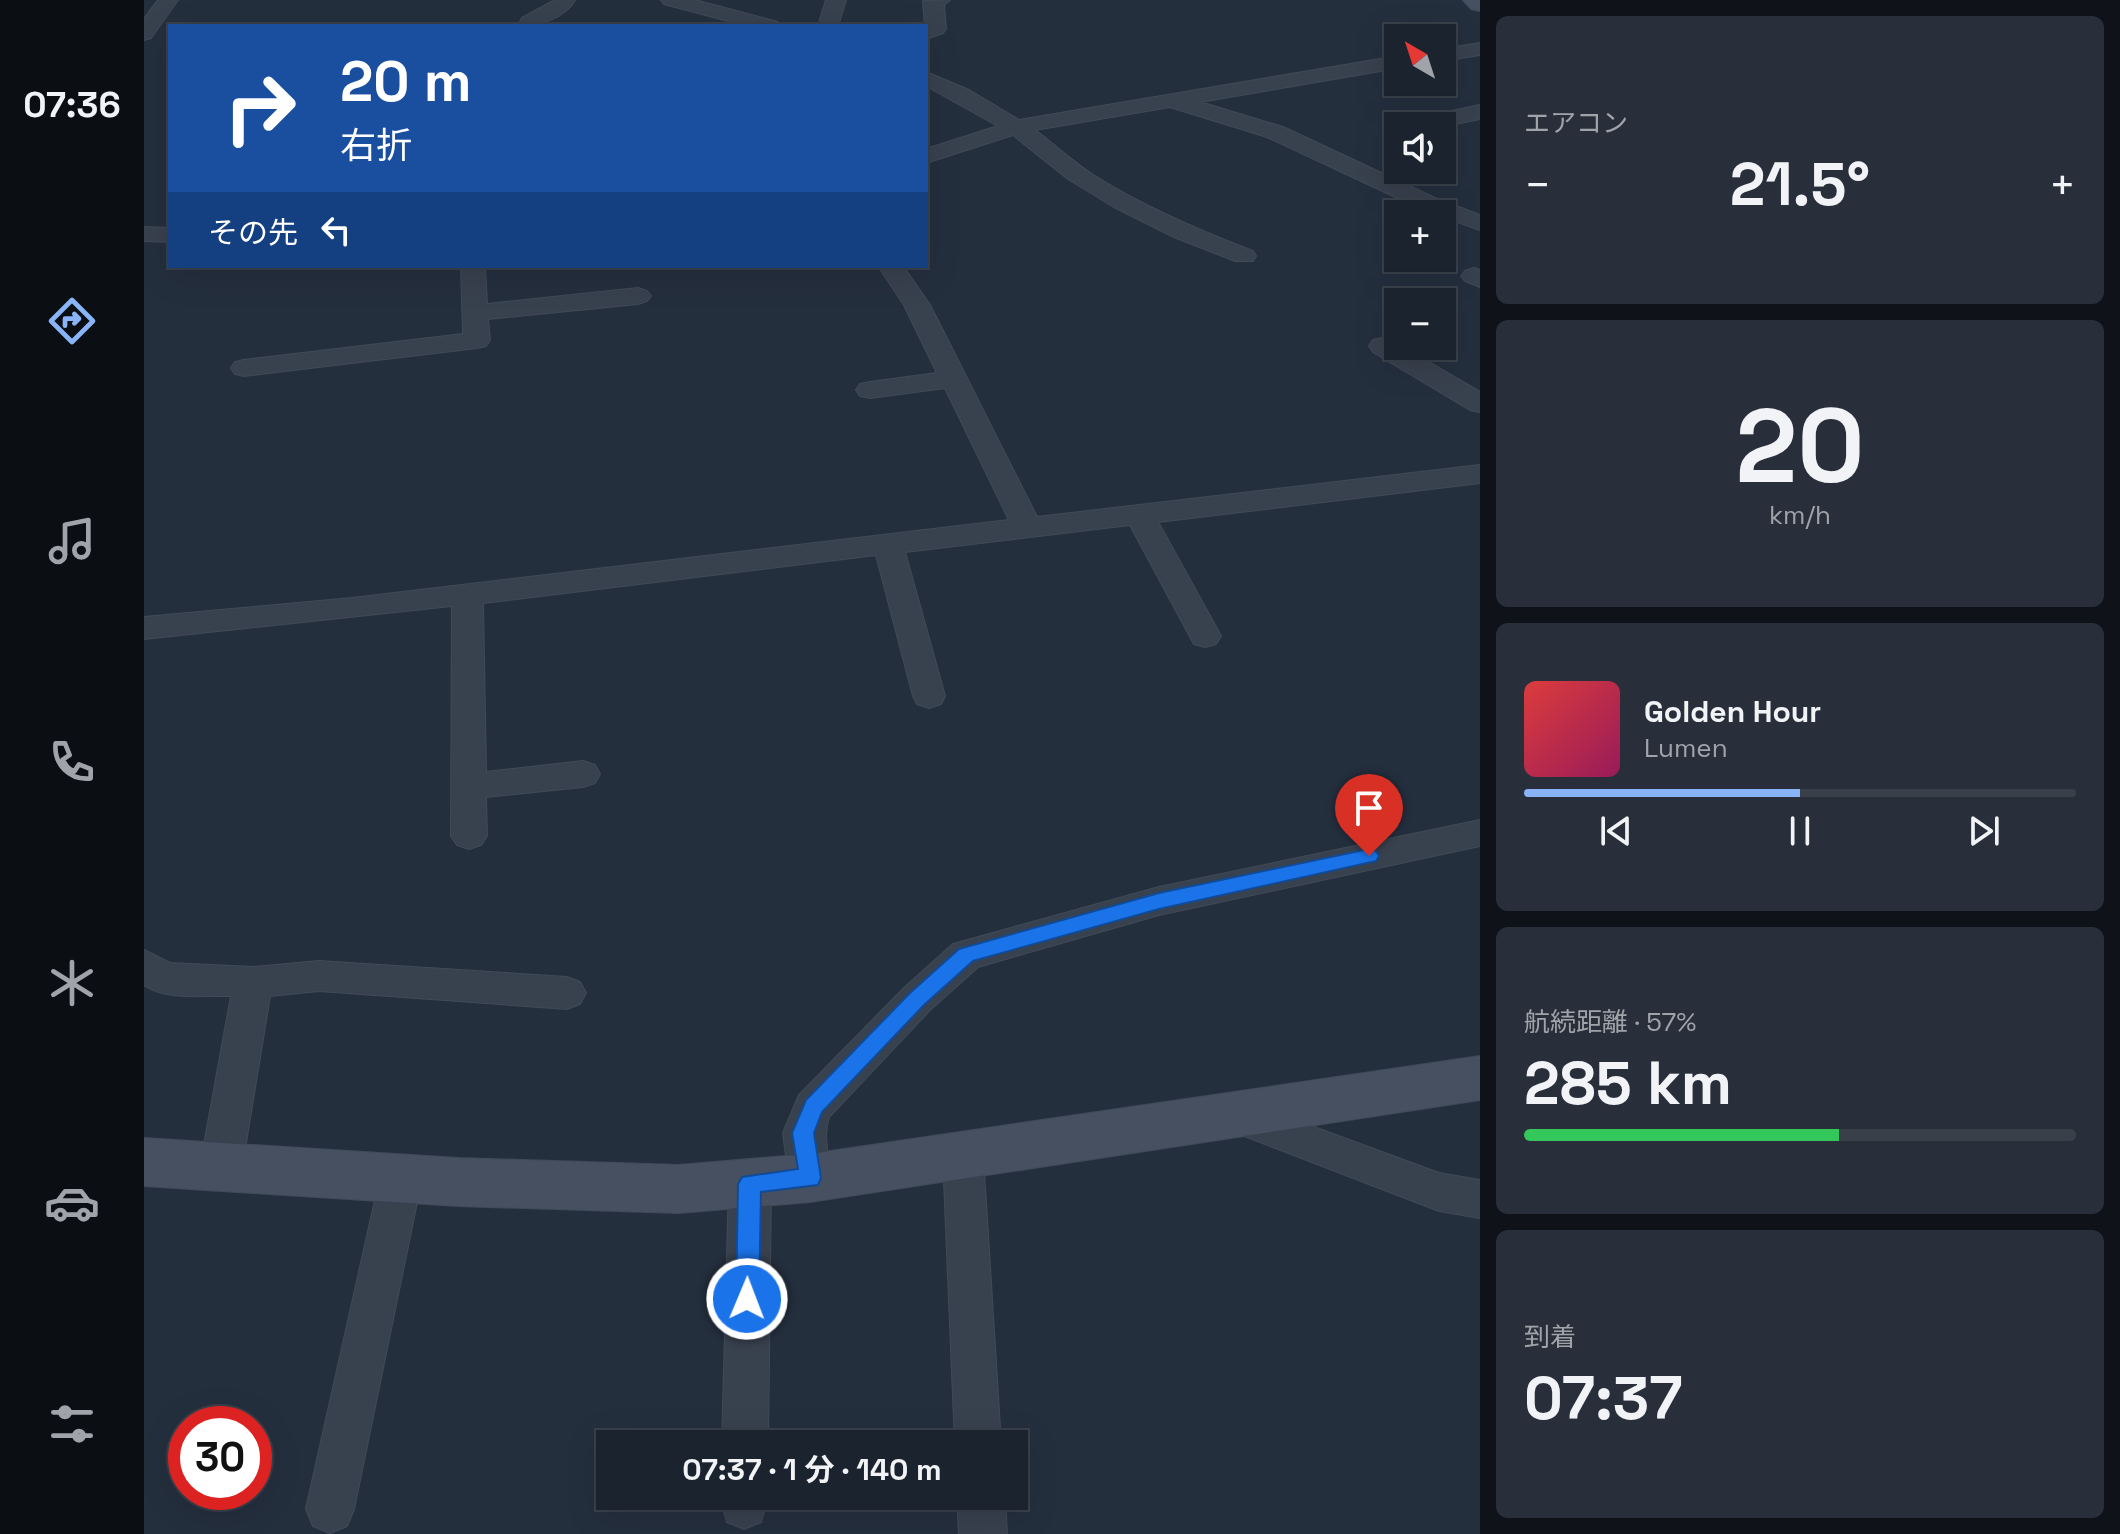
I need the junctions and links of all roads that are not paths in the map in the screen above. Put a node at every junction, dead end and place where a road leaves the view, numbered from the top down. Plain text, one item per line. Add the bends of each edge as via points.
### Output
1 (168, 0) edge
2 (565, 0) edge
3 (671, 0) edge
4 (836, 0) edge
5 (940, 0) edge
6 (528, 24) edge
7 (763, 24) edge
8 (829, 24) edge
9 (928, 32) edge
10 (144, 34) edge
11 (1480, 49) edge
12 (1456, 53) edge
13 (1384, 64) edge
14 (928, 79) edge
15 (1167, 100) junction
16 (1480, 112) edge
17 (1456, 117) edge
18 (1016, 127) junction
19 (928, 155) edge
20 (1480, 223) edge
21 (144, 234) edge
22 (168, 235) edge
23 (1244, 256) dead end
24 (473, 268) edge
25 (891, 268) edge
26 (638, 296) dead end
27 (475, 313) junction
28 (1382, 346) dead end
29 (244, 368) dead end
30 (954, 379) junction
31 (870, 390) dead end
32 (1480, 404) edge
33 (1480, 474) edge
34 (1139, 514) junction
35 (1028, 528) junction
36 (888, 544) junction
37 (467, 594) junction
38 (144, 628) edge
39 (1205, 636) dead end
40 (929, 696) dead end
41 (583, 774) dead end
42 (469, 786) junction
43 (1480, 833) edge
44 (469, 836) dead end
45 (144, 965) edge
46 (253, 982) junction
47 (567, 993) dead end
48 (1480, 1078) edge
49 (1233, 1115) junction
50 (963, 1155) junction
51 (144, 1162) edge
52 (221, 1167) junction
53 (401, 1178) junction
54 (810, 1178) junction
55 (750, 1184) junction
56 (1480, 1199) edge
57 (745, 1430) edge
58 (977, 1430) edge
59 (330, 1509) dead end
60 (982, 1510) edge
61 (983, 1534) edge

1 - 10 street
2 - 6 street
3 - 7 street
4 - 8 street
5 - 9 street via 933,1 936,29
11 - 12 street
13 - 15 street
14 - 18 street
15 - 18 street
15 - 20 street via 1275,132
16 - 17 street
18 - 19 street
18 - 23 street via 1084,180 1192,237
21 - 22 street
24 - 27 street
25 - 30 street via 917,305
26 - 27 street
27 - 29 street via 477,340
28 - 32 street
30 - 31 street
30 - 35 street
33 - 34 street
34 - 35 street
34 - 39 street
35 - 36 street
36 - 37 street
36 - 40 street
37 - 38 street
37 - 42 street
41 - 42 street
42 - 44 street
43 - 54 street via 1159,901 966,955 813,1107 803,1133
45 - 46 street via 163,978
46 - 47 street via 319,976
46 - 52 street
48 - 49 street
49 - 50 street
49 - 56 street via 1439,1192
50 - 54 street
50 - 58 street
51 - 52 street
52 - 53 street
53 - 55 street via 679,1189
53 - 59 street
54 - 55 street
55 - 57 street
60 - 61 street

